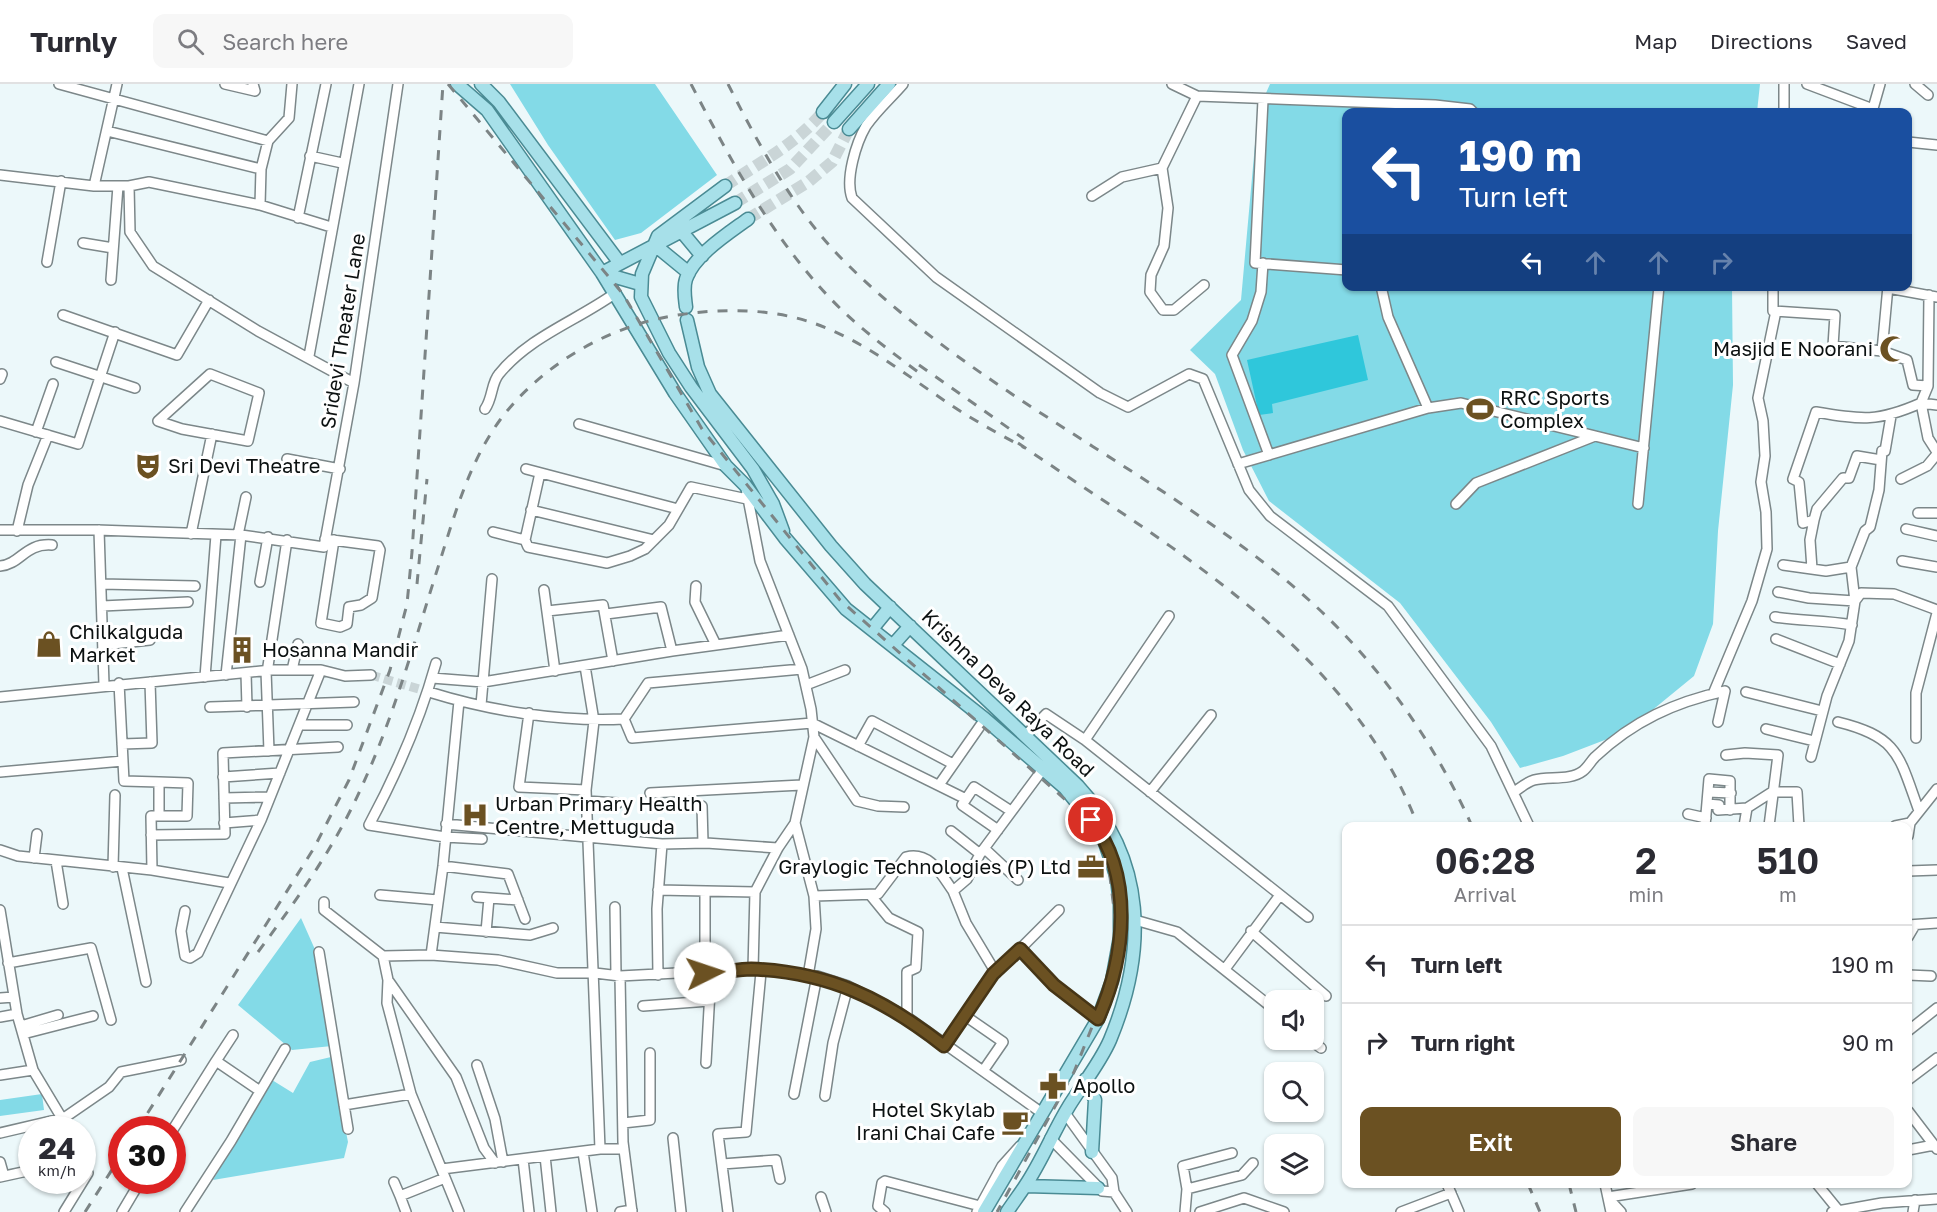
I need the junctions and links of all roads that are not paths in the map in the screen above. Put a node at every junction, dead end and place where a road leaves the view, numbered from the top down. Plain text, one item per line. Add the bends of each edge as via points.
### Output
1 (59, 84) edge
2 (117, 84) edge
3 (225, 84) edge
4 (253, 84) edge
5 (292, 84) edge
6 (326, 84) edge
7 (359, 84) edge
8 (398, 84) edge
9 (457, 84) edge
10 (481, 84) edge
11 (845, 84) edge
12 (868, 84) edge
13 (889, 84) edge
14 (903, 84) edge
15 (1172, 84) edge
16 (1784, 84) edge
17 (1807, 84) edge
18 (1880, 84) edge
19 (1915, 84) edge
20 (1928, 95) dead end
21 (1197, 96) junction
22 (114, 99) junction
23 (1263, 100) junction
24 (1381, 103) junction
25 (1384, 108) edge
26 (1425, 108) edge
27 (1784, 108) edge
28 (1865, 108) edge
29 (1873, 108) edge
30 (823, 112) tunnel mouth
31 (834, 122) tunnel mouth
32 (849, 129) tunnel mouth
33 (107, 131) junction
34 (268, 141) junction
35 (1912, 143) edge
36 (1937, 146) edge
37 (310, 156) junction
38 (342, 163) junction
39 (1162, 168) junction
40 (261, 169) junction
41 (0, 176) edge
42 (61, 181) junction
43 (94, 186) junction
44 (118, 186) junction
45 (129, 186) junction
46 (725, 186) tunnel mouth
47 (1092, 196) dead end
48 (735, 203) tunnel mouth
49 (260, 205) junction
50 (298, 218) junction
51 (748, 219) tunnel mouth
52 (331, 227) junction
53 (682, 232) junction
54 (83, 243) dead end
55 (656, 246) junction
56 (113, 248) junction
57 (702, 256) junction
58 (47, 262) dead end
59 (619, 262) junction
60 (1263, 263) junction
61 (1342, 270) edge
62 (602, 273) junction
63 (689, 273) junction
64 (111, 280) dead end
65 (640, 284) junction
66 (1204, 285) dead end
67 (1382, 291) edge
68 (1659, 291) edge
69 (1773, 291) edge
70 (1888, 291) edge
71 (1908, 291) edge
72 (614, 294) junction
73 (1933, 296) edge
74 (209, 300) junction
75 (1776, 311) junction
76 (63, 315) dead end
77 (115, 332) junction
78 (1882, 351) junction
79 (309, 356) junction
80 (56, 362) dead end
81 (99, 376) junction
82 (354, 383) junction
83 (53, 384) dead end
84 (1928, 386) junction
85 (135, 388) dead end
86 (1921, 403) junction
87 (1937, 405) edge
88 (1428, 408) junction
89 (485, 409) dead end
90 (1891, 416) junction
91 (0, 421) edge
92 (579, 424) dead end
93 (36, 432) junction
94 (48, 435) junction
95 (212, 435) junction
96 (1595, 436) junction
97 (1644, 448) junction
98 (1937, 453) edge
99 (1269, 455) junction
100 (287, 459) dead end
101 (1881, 460) junction
102 (1238, 464) junction
103 (726, 466) junction
104 (526, 469) dead end
105 (340, 470) junction
106 (540, 473) junction
107 (1901, 479) dead end
108 (745, 485) junction
109 (246, 497) dead end
110 (747, 499) junction
111 (1456, 504) dead end
112 (1638, 504) dead end
113 (678, 509) junction
114 (531, 510) junction
115 (1918, 513) dead end
116 (1937, 513) edge
117 (1814, 520) junction
118 (1906, 529) dead end
119 (0, 530) edge
120 (99, 530) junction
121 (17, 531) junction
122 (493, 532) dead end
123 (190, 534) junction
124 (216, 535) junction
125 (239, 535) junction
126 (1937, 536) edge
127 (268, 537) junction
128 (784, 538) junction
129 (330, 539) junction
130 (287, 540) junction
131 (525, 540) junction
132 (654, 540) junction
133 (52, 545) dead end
134 (1902, 561) dead end
135 (0, 566) edge
136 (1783, 566) dead end
137 (1851, 567) junction
138 (1937, 567) edge
139 (1812, 569) junction
140 (492, 579) dead end
141 (261, 582) dead end
142 (101, 584) junction
143 (195, 586) dead end
144 (696, 586) dead end
145 (544, 590) dead end
146 (1778, 592) dead end
147 (1855, 601) junction
148 (188, 602) dead end
149 (102, 606) junction
150 (890, 607) junction
151 (547, 611) junction
152 (1937, 611) edge
153 (606, 614) junction
154 (1170, 616) dead end
155 (1775, 617) dead end
156 (1852, 625) junction
157 (910, 626) junction
158 (872, 629) junction
159 (789, 635) junction
160 (1776, 639) dead end
161 (150, 640) dead end
162 (298, 644) dead end
163 (103, 645) junction
164 (716, 645) junction
165 (893, 645) junction
166 (672, 651) junction
167 (613, 661) junction
168 (436, 663) dead end
169 (1840, 664) junction
170 (585, 666) junction
171 (267, 668) junction
172 (802, 669) junction
173 (292, 670) junction
174 (321, 670) junction
175 (845, 670) dead end
176 (555, 671) junction
177 (246, 673) junction
178 (226, 675) junction
179 (371, 675) tunnel mouth
180 (205, 677) junction
181 (432, 678) junction
182 (150, 682) junction
183 (483, 682) junction
184 (119, 683) junction
185 (104, 685) junction
186 (806, 685) junction
187 (429, 692) junction
188 (1746, 692) dead end
189 (1713, 694) junction
190 (0, 697) edge
191 (459, 701) junction
192 (354, 702) dead end
193 (308, 703) junction
194 (266, 705) junction
195 (481, 705) junction
196 (210, 707) dead end
197 (246, 707) junction
198 (1822, 711) junction
199 (529, 713) junction
200 (1211, 715) dead end
201 (624, 719) junction
202 (986, 719) junction
203 (594, 720) junction
204 (1838, 722) dead end
205 (812, 723) junction
206 (1718, 723) dead end
207 (299, 725) junction
208 (347, 725) dead end
209 (1766, 729) dead end
210 (1025, 736) junction
211 (814, 737) junction
212 (1916, 738) dead end
213 (1085, 740) junction
214 (1815, 741) junction
215 (122, 744) junction
216 (858, 746) junction
217 (338, 747) dead end
218 (290, 749) junction
219 (269, 751) junction
220 (1726, 755) dead end
221 (1811, 757) dead end
222 (123, 761) junction
223 (953, 764) junction
224 (1043, 770) junction
225 (0, 772) edge
226 (280, 773) junction
227 (223, 777) junction
228 (159, 782) junction
229 (801, 785) junction
230 (939, 785) junction
231 (586, 790) junction
232 (1150, 792) junction
233 (1514, 792) junction
234 (1708, 792) junction
235 (1772, 792) junction
236 (650, 793) dead end
237 (1719, 793) junction
238 (1731, 793) junction
239 (115, 795) dead end
240 (1935, 795) edge
241 (270, 797) junction
242 (224, 798) junction
243 (966, 799) junction
244 (586, 801) junction
245 (618, 803) dead end
246 (1707, 804) junction
247 (1719, 805) junction
248 (702, 806) dead end
249 (903, 807) dead end
250 (1747, 808) junction
251 (1730, 810) junction
252 (1011, 811) junction
253 (1919, 811) junction
254 (1688, 814) dead end
255 (159, 816) junction
256 (261, 819) junction
257 (1527, 822) edge
258 (1706, 822) edge
259 (1745, 822) edge
260 (1769, 822) edge
261 (1798, 822) edge
262 (1911, 822) edge
263 (224, 823) junction
264 (795, 823) junction
265 (447, 824) junction
266 (998, 830) junction
267 (951, 831) dead end
268 (37, 834) dead end
269 (151, 835) junction
270 (587, 835) junction
271 (445, 837) junction
272 (483, 839) dead end
273 (703, 841) junction
274 (666, 842) junction
275 (778, 848) junction
276 (0, 850) edge
277 (982, 851) junction
278 (34, 858) junction
279 (56, 861) junction
280 (443, 866) junction
281 (118, 868) junction
282 (152, 870) junction
283 (1937, 870) edge
284 (1912, 871) edge
285 (1018, 880) dead end
286 (230, 883) junction
287 (658, 890) junction
288 (954, 891) junction
289 (705, 892) junction
290 (755, 892) junction
291 (380, 895) dead end
292 (814, 896) junction
293 (871, 896) junction
294 (1280, 896) junction
295 (477, 897) dead end
296 (489, 898) junction
297 (438, 900) junction
298 (519, 900) junction
299 (324, 902) dead end
300 (63, 904) dead end
301 (615, 908) dead end
302 (0, 910) edge
303 (1059, 910) dead end
304 (185, 911) dead end
305 (1308, 917) dead end
306 (525, 918) dead end
307 (1135, 920) junction
308 (1937, 923) edge
309 (1912, 925) edge
310 (435, 927) junction
311 (553, 928) dead end
312 (486, 932) junction
313 (1251, 932) junction
314 (1020, 949) junction
315 (319, 952) dead end
316 (430, 955) junction
317 (383, 956) junction
318 (5, 957) edge
319 (1225, 969) junction
320 (757, 970) junction
321 (595, 973) junction
322 (708, 973) junction
323 (996, 973) junction
324 (658, 975) junction
325 (1912, 975) edge
326 (618, 976) junction
327 (812, 976) junction
328 (1931, 976) dead end
329 (388, 980) junction
330 (146, 982) dead end
331 (848, 986) junction
332 (1326, 996) dead end
333 (14, 997) junction
334 (0, 998) edge
335 (710, 1001) junction
336 (1264, 1001) edge
337 (643, 1006) dead end
338 (1937, 1008) edge
339 (17, 1014) junction
340 (58, 1015) dead end
341 (964, 1015) junction
342 (0, 1017) edge
343 (93, 1017) dead end
344 (907, 1017) junction
345 (1098, 1019) junction
346 (111, 1020) dead end
347 (1912, 1028) edge
348 (22, 1030) junction
349 (232, 1035) dead end
350 (944, 1046) junction
351 (285, 1049) dead end
352 (650, 1053) dead end
353 (1937, 1059) edge
354 (181, 1060) dead end
355 (216, 1061) junction
356 (706, 1063) dead end
357 (477, 1065) dead end
358 (33, 1070) junction
359 (983, 1071) junction
360 (0, 1076) edge
361 (1912, 1077) edge
362 (1086, 1079) junction
363 (260, 1091) junction
364 (411, 1094) junction
365 (794, 1094) dead end
366 (825, 1096) dead end
367 (344, 1106) junction
368 (1042, 1113) junction
369 (1065, 1113) junction
370 (63, 1116) edge
371 (67, 1116) edge
372 (181, 1116) edge
373 (1912, 1116) edge
374 (623, 1123) junction
375 (18, 1129) edge
376 (348, 1129) dead end
377 (0, 1133) edge
378 (673, 1138) dead end
379 (1050, 1138) junction
380 (1934, 1142) edge
381 (600, 1149) junction
382 (624, 1149) junction
383 (1912, 1149) edge
384 (583, 1152) junction
385 (1092, 1152) junction
386 (1232, 1153) dead end
387 (545, 1156) junction
388 (523, 1159) junction
389 (0, 1162) edge
390 (499, 1162) junction
391 (1253, 1163) dead end
392 (722, 1164) junction
393 (18, 1173) edge
394 (444, 1173) junction
395 (2, 1177) edge
396 (780, 1179) dead end
397 (394, 1182) dead end
398 (1026, 1186) junction
399 (1098, 1188) junction
400 (1449, 1188) edge
401 (1606, 1188) edge
402 (1666, 1188) edge
403 (1820, 1188) edge
404 (1187, 1189) junction
405 (1114, 1192) junction
406 (1451, 1193) junction
407 (75, 1194) edge
408 (133, 1194) edge
409 (399, 1196) junction
410 (821, 1197) dead end
411 (1608, 1197) junction
412 (1937, 1199) edge
413 (1915, 1200) junction
414 (1428, 1201) junction
415 (1882, 1203) junction
416 (980, 1210) edge
417 (632, 1211) edge
418 (1405, 1211) edge
419 (1835, 1211) edge
420 (64, 1212) edge
421 (122, 1212) edge
422 (185, 1212) edge
423 (406, 1212) edge
424 (459, 1212) edge
425 (529, 1212) edge
426 (551, 1212) edge
427 (592, 1212) edge
428 (620, 1212) edge
429 (681, 1212) edge
430 (728, 1212) edge
431 (826, 1212) edge
432 (885, 1212) edge
433 (1007, 1212) edge
434 (1127, 1212) edge
435 (1185, 1212) edge
436 (1200, 1212) edge
437 (1284, 1212) edge
438 (1433, 1212) edge
439 (1459, 1212) edge
440 (1611, 1212) edge
441 (1621, 1212) edge
442 (1876, 1212) edge
443 (1913, 1212) edge

1 - 22 street
2 - 22 street
3 - 4 street via 255,91
5 - 34 street via 289,118
6 - 37 street
7 - 38 street
8 - 82 street, Sridevi Theater Lane
9 - 62 main road, Krishna Deva Raya Road via 487,110
10 - 59 main road via 499,102
11 - 30 main road
12 - 31 main road
13 - 32 main road
14 - 102 street via 866,126 860,139 849,183 852,198 936,277 1100,393 1128,407 1189,374 1203,379
15 - 21 street
16 - 27 street
17 - 28 street
18 - 29 street
19 - 20 street
21 - 23 street
21 - 39 street
22 - 33 street
22 - 34 street
23 - 24 street
23 - 60 street via 1256,263
24 - 25 street
24 - 26 street
33 - 40 street
33 - 43 street
34 - 40 street
35 - 36 street
37 - 38 street
37 - 50 street
38 - 52 street
39 - 47 street via 1122,177
39 - 66 street via 1168,208 1164,246 1151,275 1150,292 1163,310 1174,310
40 - 49 street
41 - 42 street
42 - 43 street
42 - 58 street
43 - 44 street
44 - 45 street
44 - 56 street
45 - 49 street via 149,182
45 - 74 street via 130,232 153,266
46 - 55 main road via 658,236
48 - 53 main road
49 - 50 street
50 - 52 street
51 - 57 main road
52 - 79 street
53 - 55 main road
53 - 57 main road
54 - 56 street
55 - 59 main road
55 - 63 main road
55 - 65 main road via 644,265
56 - 64 street
57 - 63 main road
59 - 62 main road
60 - 61 street
60 - 99 street via 1261,292 1252,321 1232,355
62 - 65 main road
62 - 72 main road, Krishna Deva Raya Road
63 - 150 main road, Krishna Deva Raya Road via 684,293 686,314 698,367 710,394 809,519
65 - 128 main road, Krishna Deva Raya Road via 646,311 691,387 753,469 773,504
67 - 88 street via 1388,317
68 - 97 street
69 - 75 street
70 - 78 street
71 - 73 street
72 - 89 street via 512,360 496,377
72 - 103 main road, Krishna Deva Raya Road
73 - 84 street
74 - 77 street via 177,355
74 - 79 street via 258,331
75 - 78 street via 1835,315 1833,346
75 - 189 street via 1758,398 1766,456 1761,482 1767,549 1752,601
76 - 77 street
77 - 81 street
78 - 84 street via 1907,360 1913,385
79 - 82 street
80 - 81 street
81 - 85 street
81 - 94 street via 78,444
82 - 105 street, Sridevi Theater Lane
83 - 93 street
84 - 86 street
86 - 87 street
86 - 90 street
86 - 98 street via 1928,438
88 - 96 street via 1461,403
88 - 99 street
90 - 101 street
90 - 117 street via 1853,419 1816,412 1793,479 1799,482 1803,523
91 - 93 street
92 - 103 street
93 - 94 street
94 - 121 street via 28,485
95 - 95 street via 248,441 260,393 210,374 158,421
95 - 123 street
96 - 97 street
96 - 111 street via 1476,483
97 - 112 street
98 - 107 street via 1927,466
99 - 102 street
100 - 105 street
101 - 117 street via 1857,456 1849,478 1843,478 1817,509
101 - 137 street via 1870,527 1864,531
102 - 233 street via 1249,490 1270,516 1388,606 1491,746
103 - 108 main road, Krishna Deva Raya Road
104 - 106 street
105 - 129 street, Sridevi Theater Lane
106 - 113 street
106 - 114 street
108 - 110 street
108 - 128 main road, Krishna Deva Raya Road
109 - 125 street
110 - 113 street via 691,487
110 - 159 street via 760,561
113 - 132 street
114 - 131 street
114 - 132 street
115 - 116 street
117 - 139 street via 1810,540
118 - 126 street
119 - 121 street
120 - 121 street
120 - 123 street
120 - 142 street
122 - 131 street
123 - 124 street
124 - 125 street
124 - 180 street
125 - 127 street
125 - 178 street
127 - 130 street
127 - 141 street
128 - 158 main road, Krishna Deva Raya Road via 846,609
129 - 129 street, Sridevi Theater Lane via 378,546 380,550 372,597 349,607 347,624 340,627 321,623
129 - 130 street via 324,547
130 - 171 street
131 - 132 street via 528,547 607,563 645,549
133 - 135 street via 32,547 6,566
134 - 138 street
136 - 139 street
137 - 139 street via 1826,572
137 - 147 street
140 - 183 street
142 - 143 street
142 - 149 street
144 - 164 street via 695,602
145 - 151 street
146 - 147 street
147 - 152 street via 1861,593 1894,594
147 - 156 street
148 - 149 street
149 - 163 street
150 - 157 main road, Krishna Deva Raya Road
150 - 158 main road
151 - 153 street via 600,604
151 - 176 street
152 - 212 street via 1916,693
153 - 166 street via 661,607
153 - 167 street
154 - 213 street
155 - 156 street
156 - 169 street
157 - 165 main road
157 - 210 main road, Krishna Deva Raya Road
158 - 165 main road, Krishna Deva Raya Road
159 - 164 street
159 - 172 street
160 - 169 street
161 - 163 street
162 - 173 street
163 - 185 street
164 - 166 street
165 - 202 main road, Krishna Deva Raya Road
166 - 167 street
167 - 170 street
168 - 181 street
169 - 198 street
170 - 176 street
170 - 203 street
171 - 173 street
171 - 177 street
171 - 194 street
172 - 186 street
172 - 201 street via 648,683
173 - 174 street
174 - 179 street via 345,676
174 - 193 street
175 - 186 street
176 - 183 street
177 - 178 street
177 - 197 street
178 - 180 street
180 - 182 street
181 - 183 street
181 - 187 street
182 - 184 street
182 - 215 street via 152,743
183 - 195 street
184 - 185 street
184 - 215 street
185 - 190 street
186 - 205 street
187 - 191 street
187 - 271 street via 393,782 369,825
188 - 198 street
189 - 206 street via 1725,691
189 - 233 street via 1686,699 1655,715 1621,736 1574,776 1533,780
191 - 195 street
191 - 265 street
192 - 193 street
193 - 194 street
193 - 207 street
194 - 197 street
194 - 219 street
195 - 199 street
196 - 197 street
198 - 214 street
199 - 203 street
199 - 231 street via 519,787
200 - 232 street
201 - 203 street
201 - 205 street via 632,738
202 - 223 street
202 - 224 main road, Krishna Deva Raya Road
203 - 231 street
204 - 253 street via 1867,729 1889,746 1902,766
205 - 211 street
205 - 216 street
207 - 208 street
207 - 218 street
209 - 214 street
210 - 213 street via 1046,714
210 - 307 main road, Krishna Deva Raya Road via 1078,786 1106,819 1120,846 1130,880
211 - 229 street
211 - 249 street via 857,801
213 - 232 street
214 - 221 street
215 - 222 street
216 - 223 street via 872,721
216 - 230 street
217 - 218 street
218 - 219 street
218 - 226 street
219 - 227 street via 223,753
220 - 235 street via 1777,753
222 - 225 street
222 - 228 street via 124,781
223 - 230 street
224 - 252 street
224 - 345 main road, Krishna Deva Raya Road via 1065,788 1102,834 1117,878 1118,958
226 - 227 street
226 - 241 street
227 - 242 street
228 - 255 street
228 - 255 street via 188,783 187,816
229 - 236 street
229 - 264 street
230 - 243 street
231 - 244 street
232 - 294 street
233 - 257 street
234 - 237 street
234 - 238 street via 1710,778 1730,781
234 - 246 street
235 - 250 street
235 - 260 street
235 - 261 street via 1797,792
237 - 238 street
237 - 247 street
238 - 251 street
239 - 281 street
240 - 253 street
241 - 242 street
241 - 256 street
242 - 263 street
243 - 252 street via 974,787
243 - 266 street via 962,805
244 - 245 street
244 - 270 street
246 - 247 street
246 - 258 street
247 - 251 street via 1718,810
248 - 273 street
250 - 251 street
250 - 259 street
252 - 266 street
253 - 262 street
254 - 258 street
255 - 269 street via 151,816
256 - 263 street
256 - 286 street
263 - 269 street via 225,834
264 - 275 street
264 - 292 street
265 - 270 street
265 - 271 street
266 - 277 street
267 - 277 street
268 - 278 street
269 - 282 street
270 - 274 street
270 - 321 street
271 - 272 street
271 - 280 street
273 - 274 street
273 - 275 street
274 - 287 street
275 - 290 street
276 - 278 street
277 - 285 street
277 - 288 street via 967,879
278 - 279 street
279 - 281 street
279 - 300 street
280 - 297 street
280 - 298 street via 505,872
281 - 282 street
281 - 330 street
282 - 286 street
283 - 284 street
286 - 304 street via 198,953 190,958 185,956 181,934
287 - 289 street
287 - 324 street
288 - 293 street via 929,860 911,855 883,890
288 - 323 street via 966,923
289 - 290 street
289 - 322 street
290 - 320 street
291 - 297 street
292 - 293 street
292 - 327 street
293 - 344 street via 889,918 918,932 916,968 907,972
294 - 305 street
294 - 313 street
295 - 296 street
296 - 298 street
296 - 312 street
297 - 310 street
298 - 306 street
299 - 317 street via 324,910
301 - 326 street
302 - 318 street
303 - 314 street
307 - 319 street via 1177,932
307 - 362 main road, Krishna Deva Raya Road via 1134,953 1120,1012 1109,1043
308 - 309 street
310 - 312 street
310 - 316 street
311 - 312 street via 530,935
313 - 319 street
313 - 332 street
314 - 323 street
314 - 345 street via 1054,985
315 - 367 street
316 - 317 street
316 - 321 street via 498,960 557,973
317 - 329 street
318 - 333 street
318 - 346 street via 91,948
319 - 336 street
320 - 322 street
320 - 327 street
320 - 392 street via 746,1132 718,1134
321 - 326 street
321 - 381 street
322 - 324 street
322 - 335 street
323 - 341 street
324 - 326 street
325 - 328 street
326 - 374 street
327 - 331 street
327 - 365 street
329 - 364 street via 387,1003
329 - 390 street via 456,1077 484,1148
331 - 344 street
331 - 366 street via 833,1043
333 - 334 street
333 - 339 street
335 - 337 street
335 - 356 street
338 - 347 street
339 - 342 street
339 - 348 street
340 - 348 street
341 - 350 street
341 - 359 street via 1003,1042
343 - 348 street
344 - 350 street
345 - 368 main road, Krishna Deva Raya Road
348 - 358 street
349 - 355 street
350 - 359 street
351 - 363 street
352 - 374 street via 650,1120
353 - 361 street
354 - 371 street via 121,1072 109,1088
355 - 363 street
355 - 372 street
357 - 390 street via 495,1119
358 - 360 street
358 - 370 street
359 - 368 street
362 - 369 main road, Krishna Deva Raya Road
362 - 385 main road via 1095,1100
363 - 422 street
364 - 367 street
364 - 394 street
367 - 376 street
368 - 416 main road, Krishna Deva Raya Road
369 - 379 main road, Krishna Deva Raya Road
369 - 385 street
373 - 380 street
374 - 382 street
375 - 377 street
378 - 429 street
379 - 398 main road, Krishna Deva Raya Road
379 - 399 street
380 - 383 street
381 - 382 street
381 - 384 street
382 - 417 street
384 - 387 street
384 - 427 street
385 - 405 street via 1112,1178
386 - 404 street via 1183,1166
387 - 388 street
387 - 426 street
388 - 390 street
388 - 425 street
389 - 395 street
390 - 394 street
391 - 404 street via 1242,1175
392 - 396 street via 776,1160
392 - 430 street
393 - 395 street
394 - 409 street
394 - 424 street
397 - 409 street
398 - 399 main road
398 - 433 main road, Krishna Deva Raya Road
399 - 405 street
400 - 406 street
401 - 411 street
402 - 411 street
403 - 419 street
404 - 435 street
405 - 434 street
406 - 414 street
406 - 439 street
407 - 420 street
408 - 421 street
409 - 423 street
410 - 431 street
411 - 440 street
411 - 441 street
412 - 413 street
413 - 415 street
413 - 443 street
414 - 418 street
414 - 438 street
415 - 419 street
415 - 442 street
416 - 432 street via 885,1181 878,1206
417 - 428 street
436 - 437 street via 1245,1198

